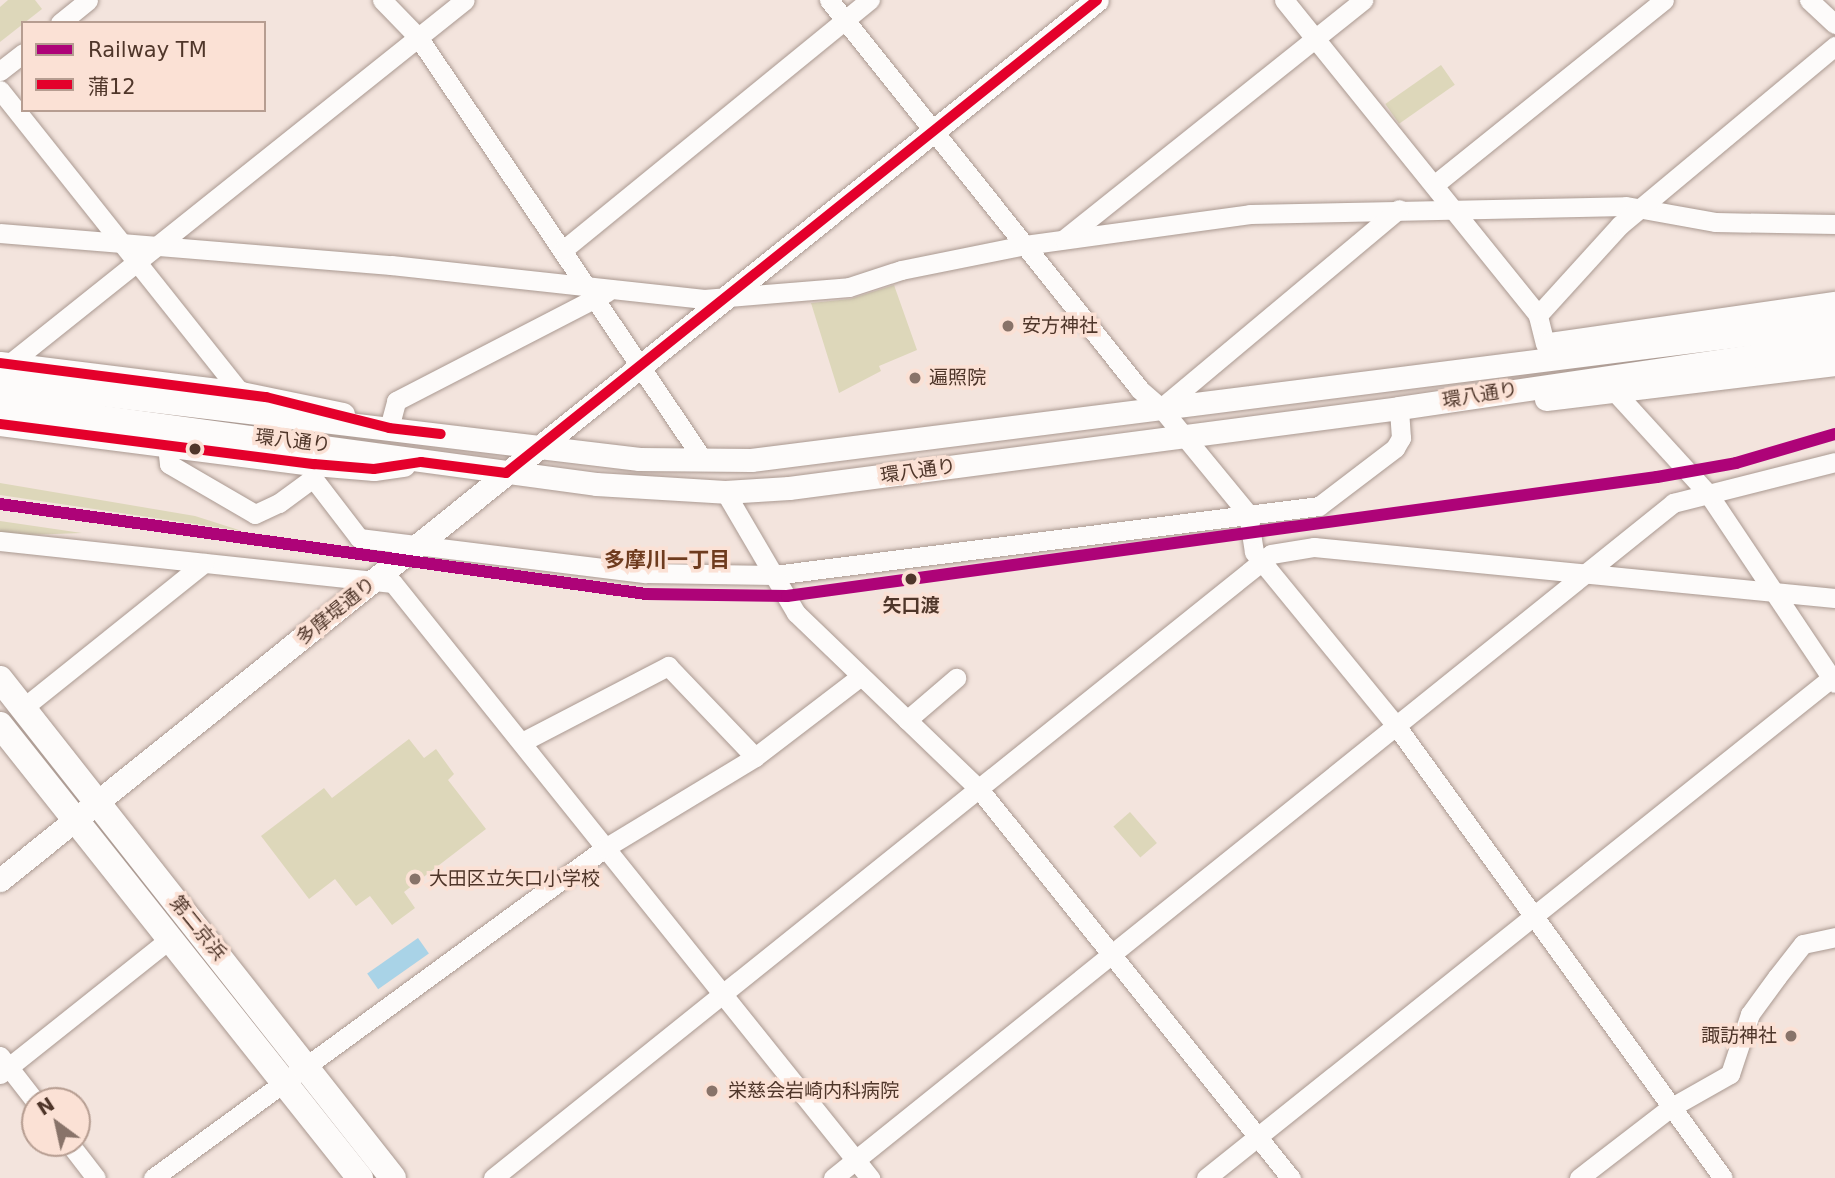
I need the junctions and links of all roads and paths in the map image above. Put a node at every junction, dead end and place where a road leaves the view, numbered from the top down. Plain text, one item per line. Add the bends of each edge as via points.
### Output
1 (88, 0) edge
2 (382, 0) edge
3 (465, 0) edge
4 (829, 0) edge
5 (870, 0) edge
6 (1097, 0) edge
7 (1284, 0) edge
8 (1363, 0) edge
9 (1664, 0) edge
10 (1809, 0) edge
11 (845, 20) junction
12 (62, 21) edge
13 (1835, 24) edge
14 (418, 37) junction
15 (1315, 38) junction
16 (1835, 46) edge
17 (21, 54) edge
18 (0, 71) edge
19 (0, 90) edge
20 (934, 131) junction
21 (1434, 185) junction
22 (1452, 208) junction
23 (1399, 209) junction
24 (1639, 209) junction
25 (1835, 224) edge
26 (0, 233) edge
27 (1063, 239) junction
28 (120, 245) junction
29 (1025, 245) junction
30 (154, 248) junction
31 (564, 250) junction
32 (136, 263) junction
33 (592, 291) junction
34 (730, 294) junction
35 (1835, 303) edge
36 (1538, 315) junction
37 (1835, 323) edge
38 (1545, 344) junction
39 (1835, 344) edge
40 (1835, 364) edge
41 (642, 365) junction
42 (1469, 369) junction
43 (3, 370) edge
44 (241, 393) junction
45 (1616, 393) junction
46 (1472, 395) junction
47 (0, 403) edge
48 (1161, 408) junction
49 (1399, 408) junction
50 (0, 424) edge
51 (251, 425) junction
52 (389, 428) junction
53 (1184, 436) junction
54 (167, 445) junction
55 (540, 447) junction
56 (704, 461) junction
57 (421, 462) junction
58 (1835, 462) edge
59 (314, 471) junction
60 (506, 473) junction
61 (725, 492) junction
62 (1709, 495) junction
63 (1248, 514) junction
64 (0, 541) edge
65 (417, 545) junction
66 (1262, 562) junction
67 (204, 563) junction
68 (1589, 571) junction
69 (774, 575) junction
70 (372, 582) junction
71 (1773, 594) junction
72 (1835, 598) edge
73 (861, 676) junction
74 (956, 678) dead end
75 (0, 679) edge
76 (1834, 679) edge
77 (23, 708) junction
78 (907, 720) junction
79 (0, 726) edge
80 (1397, 727) junction
81 (522, 742) junction
82 (755, 757) junction
83 (979, 789) junction
84 (97, 802) junction
85 (76, 819) junction
86 (605, 848) junction
87 (0, 880) edge
88 (1533, 916) junction
89 (1835, 937) edge
90 (172, 938) junction
91 (1112, 953) junction
92 (723, 994) junction
93 (3, 1066) edge
94 (308, 1066) junction
95 (286, 1081) junction
96 (22, 1087) edge
97 (1670, 1108) junction
98 (1258, 1137) junction
99 (80, 1157) edge
100 (856, 1159) junction
101 (96, 1178) edge
102 (153, 1178) edge
103 (360, 1178) edge
104 (393, 1178) edge
105 (493, 1178) edge
106 (833, 1178) edge
107 (870, 1178) edge
108 (1206, 1178) edge
109 (1291, 1178) edge
110 (1579, 1178) edge
111 (1724, 1178) edge

1 - 12 street
2 - 14 street
3 - 14 street
4 - 11 street
5 - 11 street
6 - 20 main road, 多摩堤通り
7 - 15 street
8 - 15 street
9 - 21 street
10 - 13 street
11 - 20 street
11 - 31 street
14 - 30 street
14 - 31 street
15 - 21 street
15 - 27 street
16 - 24 street
17 - 18 street
19 - 28 street
20 - 29 street
20 - 34 main road, 多摩堤通り
21 - 22 street
22 - 23 street
22 - 24 street
22 - 36 street
23 - 27 street via 1250,214
23 - 48 street
24 - 25 street via 1715,222
24 - 36 street
26 - 28 street
27 - 29 street
28 - 30 street
28 - 32 street
29 - 34 street via 901,270 849,287
29 - 48 street via 1139,389
30 - 32 street
30 - 33 street
31 - 33 street
32 - 43 street
32 - 44 street
33 - 34 street via 615,289 704,299
33 - 41 street
33 - 52 street via 396,401
34 - 41 main road, 多摩堤通り
35 - 38 main road
36 - 38 street
37 - 42 main road, 環八通り
38 - 42 main road
39 - 46 main road, 環八通り
40 - 45 main road
41 - 55 main road, 多摩堤通り
41 - 56 street
42 - 48 main road, 環八通り
43 - 44 main road
43 - 51 main road, 環八通り
44 - 52 main road via 319,407
45 - 46 main road via 1512,401
45 - 62 street
46 - 49 main road, 環八通り
47 - 51 main road, 環八通り
48 - 53 street
48 - 56 main road, 環八通り via 799,456
49 - 53 main road, 環八通り
49 - 63 street via 1401,438 1395,448 1327,502
50 - 54 main road
51 - 52 main road, 環八通り
51 - 57 main road, 環八通り
52 - 55 main road, 環八通り
53 - 61 main road, 環八通り via 789,488
53 - 63 street
54 - 59 main road
54 - 59 street via 169,464 255,514 279,503
55 - 56 main road, 環八通り
55 - 60 main road, 多摩堤通り
57 - 59 main road
57 - 60 main road, 環八通り
58 - 62 street
59 - 65 street via 359,538
60 - 61 main road, 環八通り via 642,489
60 - 65 main road, 多摩堤通り
61 - 69 street
62 - 68 street via 1673,503
62 - 71 street
63 - 66 street via 1254,552
63 - 69 street
64 - 67 street
65 - 69 street via 646,573
65 - 70 main road, 多摩堤通り
66 - 68 street via 1270,554 1314,547
66 - 80 street
66 - 83 street
67 - 70 street
67 - 77 street
68 - 71 street
68 - 80 street
69 - 73 street via 796,613
70 - 81 street via 393,583
70 - 84 main road, 多摩堤通り
71 - 72 street
71 - 76 street
73 - 78 street
73 - 82 street
74 - 78 street
75 - 77 highway, 第二京浜
76 - 88 street
77 - 84 highway, 第二京浜
78 - 83 street
79 - 85 highway, 第二京浜
80 - 88 street
80 - 91 street
81 - 82 street via 667,666
81 - 86 street
82 - 86 street
83 - 91 street
83 - 92 street
84 - 85 main road, 多摩堤通り
84 - 94 highway, 第二京浜
85 - 87 main road, 多摩堤通り
85 - 90 highway, 第二京浜
86 - 92 street
86 - 94 street
88 - 97 street
88 - 98 street
89 - 97 street via 1803,944 1777,977 1749,1014 1730,1074
90 - 93 street
90 - 95 highway, 第二京浜
91 - 98 street
91 - 100 street
92 - 100 street
92 - 105 street
93 - 96 street
94 - 95 street
94 - 104 highway, 第二京浜
95 - 102 street
95 - 103 highway, 第二京浜
97 - 110 street
97 - 111 street
98 - 108 street
98 - 109 street
99 - 101 street
100 - 106 street
100 - 107 street

